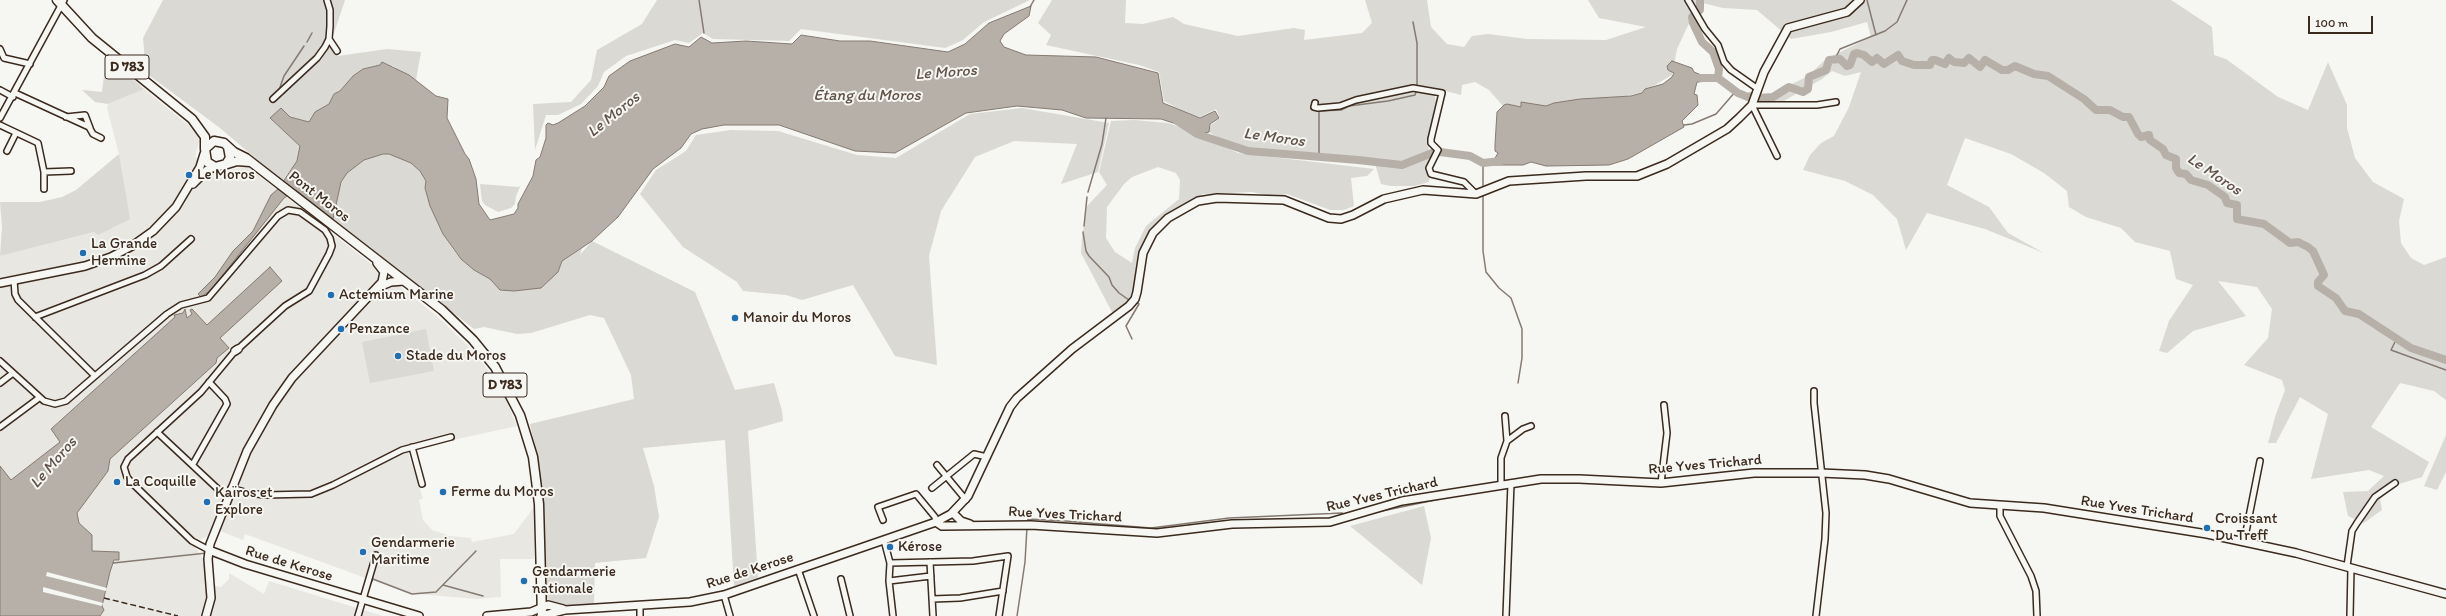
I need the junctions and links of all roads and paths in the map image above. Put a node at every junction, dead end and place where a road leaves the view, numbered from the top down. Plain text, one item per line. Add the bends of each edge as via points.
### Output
1 (327, 0) edge
2 (1688, 0) edge
3 (1860, 0) edge
4 (60, 2) edge
5 (329, 39) junction
6 (0, 49) edge
7 (337, 51) dead end
8 (30, 64) junction
9 (0, 90) edge
10 (1757, 92) junction
11 (14, 95) junction
12 (272, 99) dead end
13 (1836, 102) dead end
14 (1315, 103) dead end
15 (1752, 105) junction
16 (66, 117) junction
17 (0, 118) edge
18 (192, 119) junction
19 (0, 125) edge
20 (90, 128) junction
21 (16, 133) junction
22 (101, 138) dead end
23 (218, 141) junction
24 (228, 147) junction
25 (7, 151) dead end
26 (205, 152) junction
27 (1777, 156) dead end
28 (251, 162) junction
29 (219, 166) junction
30 (71, 171) dead end
31 (44, 172) junction
32 (189, 188) junction
33 (44, 189) dead end
34 (1476, 194) junction
35 (191, 239) dead end
36 (369, 254) junction
37 (392, 272) junction
38 (14, 280) junction
39 (384, 281) junction
40 (404, 281) junction
41 (0, 283) edge
42 (35, 317) junction
43 (0, 361) edge
44 (13, 373) junction
45 (96, 376) junction
46 (209, 382) junction
47 (0, 383) edge
48 (1814, 390) dead end
49 (39, 398) junction
50 (1664, 405) dead end
51 (1505, 416) dead end
52 (1531, 426) dead end
53 (0, 427) edge
54 (157, 432) junction
55 (451, 437) dead end
56 (1507, 440) junction
57 (412, 446) junction
58 (987, 457) junction
59 (2260, 461) dead end
60 (193, 464) junction
61 (937, 466) dead end
62 (1821, 473) junction
63 (946, 477) junction
64 (1511, 483) junction
65 (1661, 483) junction
66 (2395, 483) dead end
67 (422, 484) dead end
68 (1501, 485) junction
69 (231, 488) junction
70 (932, 488) dead end
71 (228, 495) junction
72 (966, 500) junction
73 (2000, 506) junction
74 (952, 513) junction
75 (883, 520) dead end
76 (936, 522) junction
77 (972, 525) junction
78 (958, 526) junction
79 (884, 540) junction
80 (2244, 542) junction
81 (209, 550) junction
82 (376, 555) dead end
83 (930, 562) junction
84 (890, 563) junction
85 (2349, 567) junction
86 (798, 569) junction
87 (931, 576) junction
88 (841, 579) dead end
89 (889, 581) junction
90 (1003, 591) junction
91 (2446, 594) edge
92 (724, 595) junction
93 (932, 599) junction
94 (362, 600) junction
95 (640, 605) junction
96 (518, 614) junction
97 (542, 614) edge
98 (206, 616) edge
99 (358, 616) edge
100 (419, 616) edge
101 (487, 616) edge
102 (527, 616) edge
103 (640, 616) edge
104 (730, 616) edge
105 (814, 616) edge
106 (850, 616) edge
107 (893, 616) edge
108 (933, 616) edge
109 (1000, 616) edge
110 (1506, 616) edge
111 (1816, 616) edge
112 (2037, 616) edge
113 (2350, 616) edge

1 - 5 street via 330,10
2 - 10 street via 1718,45 1724,62
3 - 10 main road via 1847,12 1788,28 1764,72
4 - 8 street
4 - 18 main road, D 783 via 92,38
5 - 7 street
5 - 12 street via 317,58
6 - 8 street via 4,58
8 - 11 street
9 - 11 street
10 - 15 main road
11 - 16 street
11 - 17 street
13 - 15 street via 1817,105
14 - 34 street via 1314,107 1318,108 1340,106 1413,88 1442,93 1431,139 1436,152 1429,167 1431,174 1464,182
15 - 27 street
15 - 34 main road via 1727,129 1667,164 1636,176 1510,181
16 - 20 street
16 - 20 street via 85,115
18 - 23 main road, D 783 via 202,124
18 - 26 main road, D 783 via 205,137
19 - 21 street
20 - 22 street via 93,134
21 - 25 street
21 - 31 street via 38,143
23 - 24 main road
23 - 26 main road via 210,143
24 - 28 main road, D 783
24 - 29 main road via 230,158
26 - 29 main road via 207,162
26 - 32 main road
28 - 29 main road via 237,161
28 - 36 main road, Pont Moros / D 783
29 - 32 main road via 207,170
30 - 31 street
31 - 33 street
32 - 38 main road via 162,223 126,250 85,266
34 - 58 main road, Rue de Kerose via 1431,189 1410,192 1384,198 1347,217 1335,219 1284,200 1217,198 1198,201 1168,218 1153,233 1143,252 1137,292 1129,306 1072,349 1017,398 1010,407
35 - 42 street via 161,266 145,276
36 - 37 main road, D 783
36 - 39 main road via 383,270
37 - 39 main road
37 - 40 main road, D 783
38 - 41 main road
38 - 42 street via 16,296
39 - 40 main road
39 - 69 main road via 311,356 284,389 252,441
40 - 97 main road, D 783 via 466,332 502,380 520,415 531,447 538,481
42 - 45 street
43 - 44 street
44 - 47 street
44 - 49 street
45 - 46 street via 167,314 181,305 208,298 281,213 291,210 302,213 325,230 332,246 309,291 285,306 236,350
45 - 49 street via 63,402 49,403
46 - 54 street
46 - 60 street via 227,404
48 - 62 street
49 - 53 street
50 - 65 street via 1667,433
51 - 56 street
52 - 56 street
54 - 60 street
54 - 81 street via 128,459 124,467 126,477 192,541
55 - 57 street
56 - 68 street via 1501,458
57 - 67 street
57 - 69 street via 322,491 311,494 265,495
58 - 63 street via 974,454
58 - 72 main road, Rue de Kerose
59 - 80 street
60 - 71 street via 220,491
61 - 63 street
62 - 65 main road, Rue Yves Trichard via 1754,473
62 - 73 main road, Rue Yves Trichard via 1889,479 1948,498
62 - 111 street via 1826,513
63 - 70 street
63 - 72 street
64 - 65 main road, Rue Yves Trichard via 1559,478
64 - 68 main road, Rue Yves Trichard
64 - 110 street
66 - 85 street via 2375,497 2352,532
68 - 77 main road, Rue Yves Trichard via 1402,501 1330,522 1232,524 1157,533 1031,524
69 - 71 main road
71 - 81 main road
72 - 74 main road, Rue de Kerose
73 - 80 main road, Rue Yves Trichard via 2044,508
73 - 112 street via 2000,516 2031,576 2036,591
74 - 76 main road, Rue de Kerose
74 - 77 main road via 961,521
74 - 78 main road via 952,522
75 - 76 street via 878,507 916,494 935,517
76 - 78 main road via 942,526
76 - 79 main road, Rue de Kerose
77 - 78 main road, Rue Yves Trichard
79 - 84 street
79 - 86 main road, Rue de Kerose
80 - 85 main road, Rue Yves Trichard
81 - 94 main road, Rue de Kerose
81 - 98 main road via 211,593
82 - 94 street
83 - 84 street
83 - 87 street
83 - 90 street via 973,561 1008,556
84 - 89 street
85 - 91 main road, Rue Yves Trichard
85 - 113 street
86 - 92 main road, Rue de Kerose
86 - 105 street
87 - 89 street
87 - 93 street
88 - 106 street
89 - 107 street
90 - 93 street via 960,598
90 - 109 street
92 - 95 main road, Rue de Kerose via 690,602
92 - 104 street
93 - 108 street
94 - 99 street
94 - 100 main road, Rue de Kerose
95 - 97 main road, Rue de Kerose via 565,610 548,605
95 - 103 street
96 - 97 main road, Rue de Kerose
96 - 101 main road, Rue de Kerose
96 - 102 main road, Rue de Kerose

